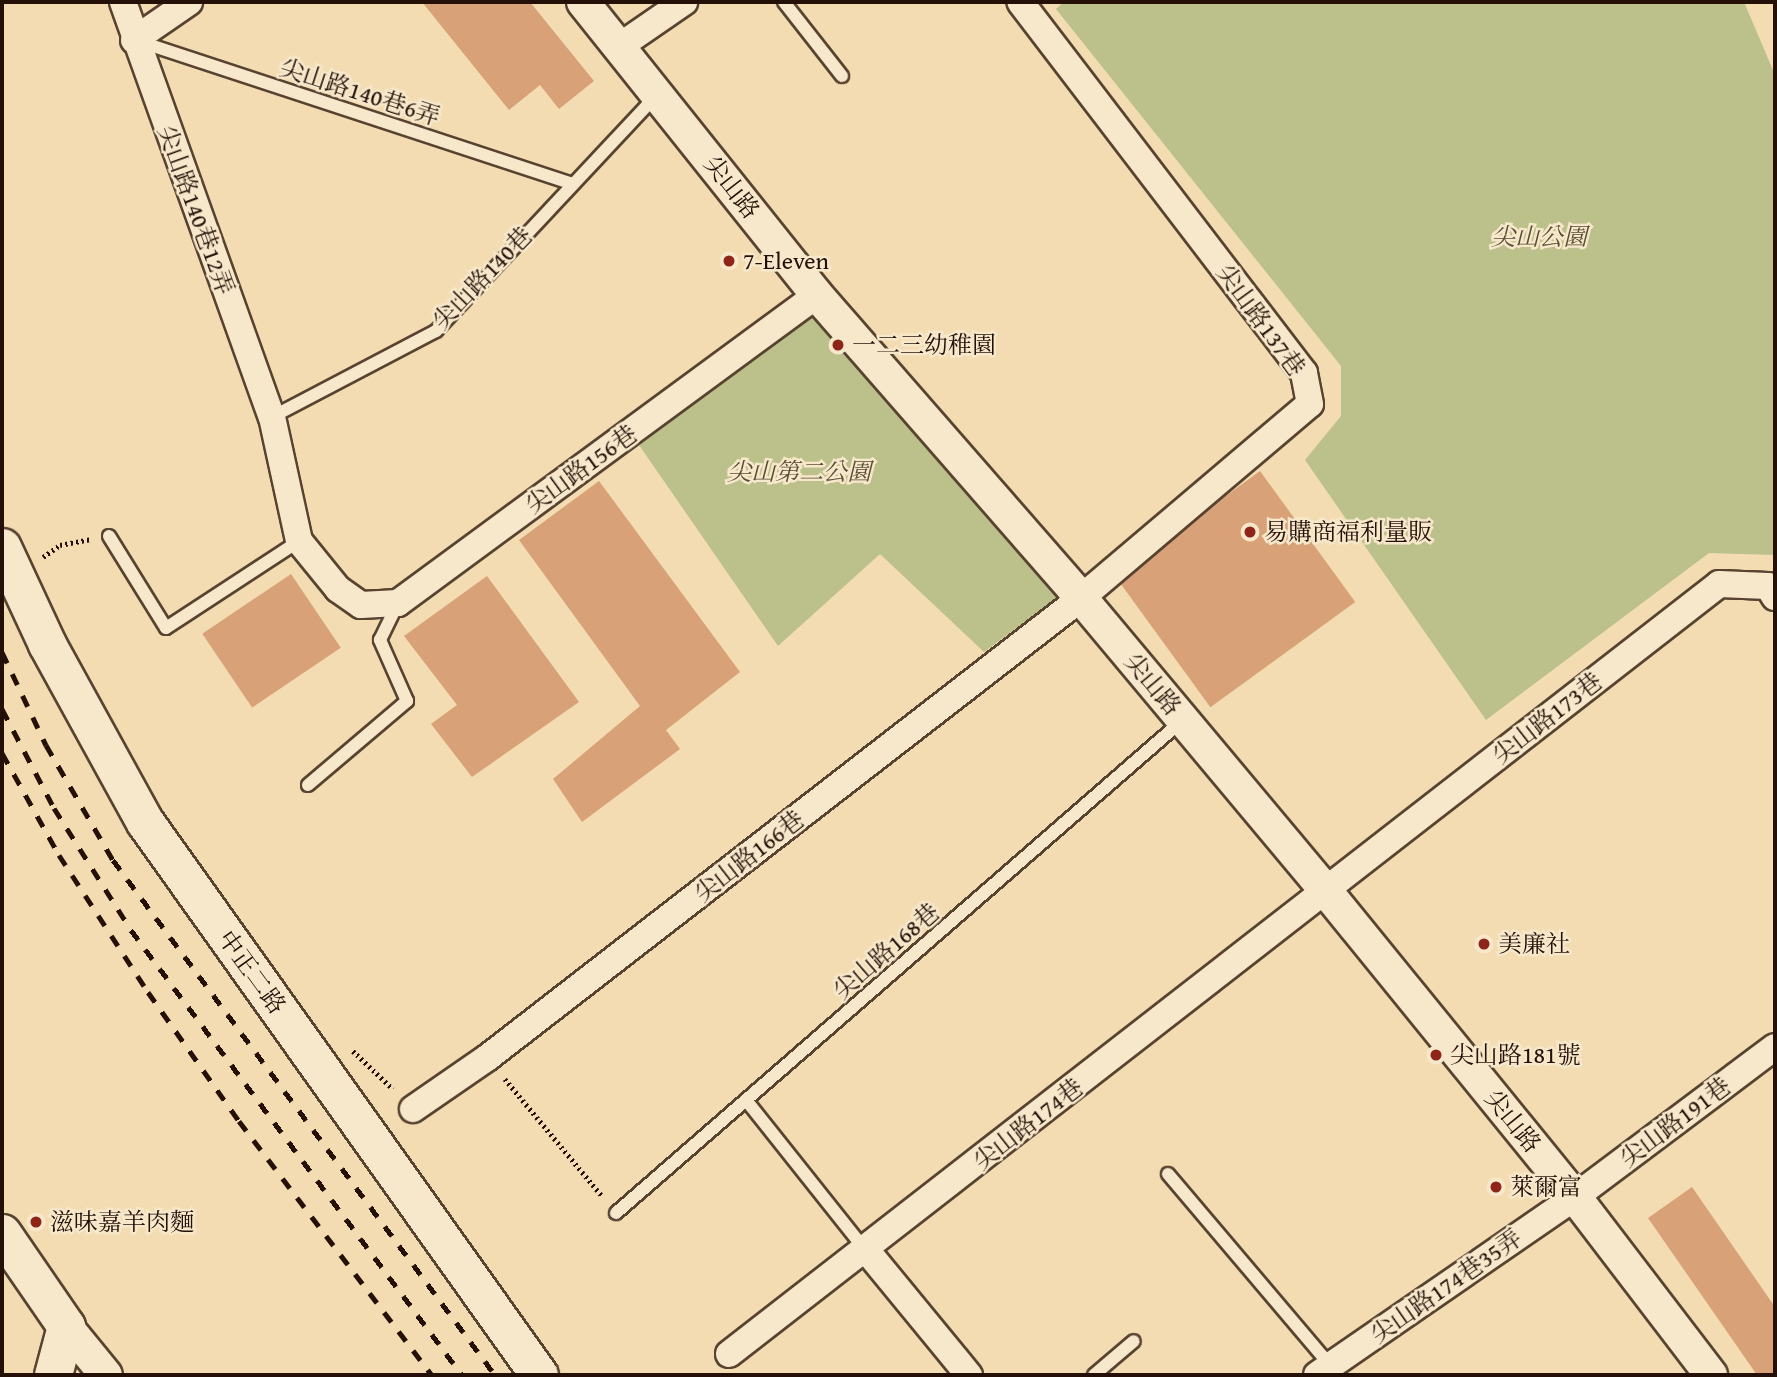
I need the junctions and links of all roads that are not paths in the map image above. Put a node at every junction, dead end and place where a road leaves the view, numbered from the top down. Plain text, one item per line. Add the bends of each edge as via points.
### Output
1 (123, 2) edge
2 (189, 2) edge
3 (583, 2) edge
4 (684, 2) edge
5 (784, 2) edge
6 (1020, 2) edge
7 (134, 40) junction
8 (620, 46) junction
9 (842, 76) dead end
10 (658, 93) junction
11 (572, 184) junction
12 (817, 295) junction
13 (272, 417) junction
14 (109, 536) road end
15 (299, 541) junction
16 (2, 547) edge
17 (1775, 597) edge
18 (1081, 598) junction
19 (398, 603) junction
20 (1183, 720) junction
21 (309, 785) dead end
22 (1326, 891) junction
23 (1775, 1047) edge
24 (746, 1100) junction
25 (414, 1109) dead end
26 (1168, 1174) dead end
27 (1575, 1197) junction
28 (616, 1213) road end
29 (2, 1233) edge
30 (867, 1251) junction
31 (66, 1326) junction
32 (1134, 1341) dead end
33 (729, 1354) dead end
34 (1324, 1371) edge
35 (54, 1375) edge
36 (106, 1375) edge
37 (539, 1375) edge
38 (969, 1375) edge
39 (1094, 1375) edge
40 (1711, 1375) edge

1 - 7 street, 尖山路140巷12弄
2 - 7 street
3 - 8 street, 尖山路
4 - 8 street
5 - 9 lane
6 - 18 street, 尖山路137巷 via 1304,373 1310,404
7 - 11 lane, 尖山路140巷6弄
7 - 13 street, 尖山路140巷12弄
8 - 10 street, 尖山路
10 - 11 lane, 尖山路140巷
10 - 12 street, 尖山路
11 - 13 lane, 尖山路140巷 via 436,331
12 - 18 street, 尖山路
12 - 19 street, 尖山路156巷
13 - 15 street
14 - 15 lane via 166,628
15 - 19 street via 338,589 361,605
16 - 37 main road, 中正二路 via 47,644 145,822
17 - 22 street, 尖山路173巷 via 1768,586 1719,584
18 - 20 street, 尖山路
18 - 25 street, 尖山路166巷 via 487,1058
19 - 21 lane via 380,640 407,701
20 - 22 street, 尖山路
20 - 24 lane, 尖山路168巷
22 - 27 street, 尖山路
22 - 30 street, 尖山路174巷
23 - 27 street, 尖山路191巷
24 - 28 lane, 尖山路168巷
24 - 30 lane
26 - 34 lane
27 - 34 street, 尖山路174巷35弄
27 - 40 street, 尖山路
29 - 31 main road
30 - 33 street, 尖山路174巷
30 - 38 street
31 - 35 main road
31 - 36 street
32 - 39 lane

